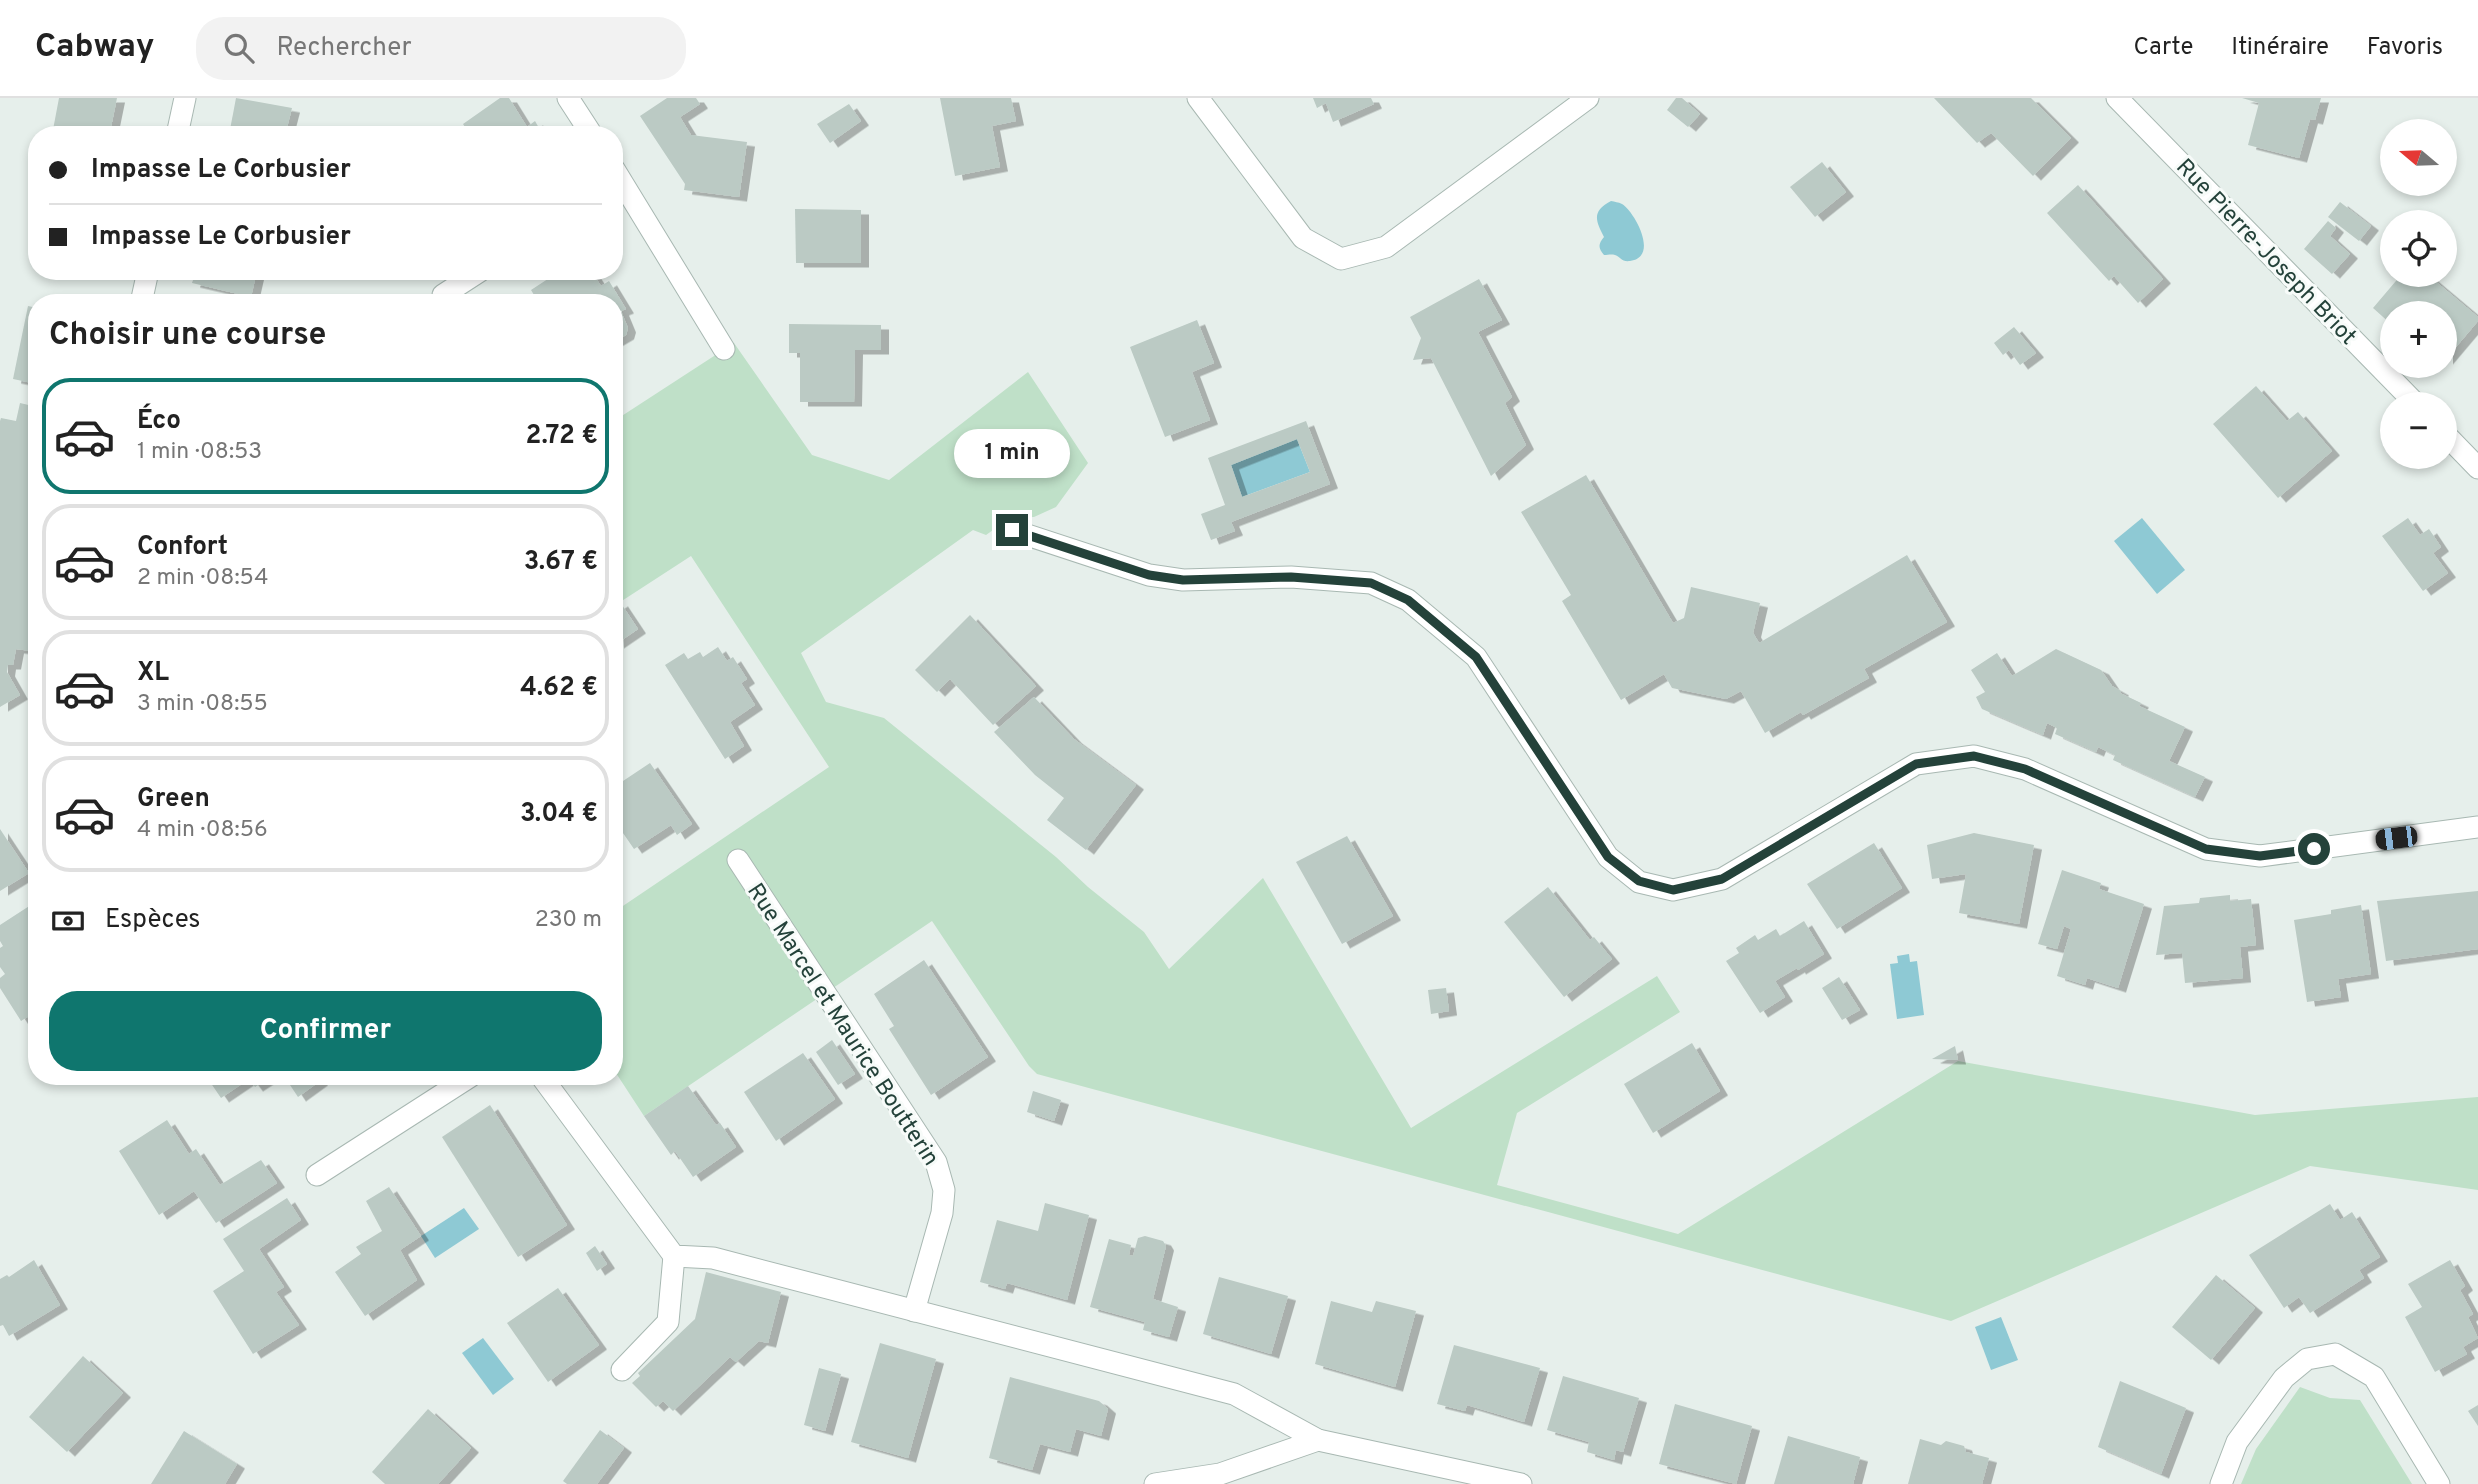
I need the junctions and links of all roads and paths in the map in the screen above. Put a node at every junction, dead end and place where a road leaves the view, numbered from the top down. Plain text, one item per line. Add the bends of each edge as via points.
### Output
1 (185, 98) edge
2 (568, 98) edge
3 (1198, 98) edge
4 (1588, 98) edge
5 (2117, 98) edge
6 (179, 126) edge
7 (586, 126) edge
8 (623, 189) edge
9 (466, 280) edge
10 (445, 294) edge
11 (724, 349) dead end
12 (2404, 392) edge
13 (2457, 446) edge
14 (2478, 468) edge
15 (1012, 530) dead end
16 (2478, 827) edge
17 (738, 860) dead end
18 (457, 1085) edge
19 (548, 1085) edge
20 (317, 1175) dead end
21 (674, 1256) junction
22 (914, 1311) junction
23 (622, 1370) dead end
24 (1318, 1440) junction
25 (1155, 1484) edge
26 (1521, 1484) edge
27 (2221, 1484) edge
28 (2439, 1484) edge

1 - 6 street
2 - 7 street
3 - 4 street via 1303,239 1341,259 1386,247
5 - 12 street, Rue Pierre-Joseph Briot
8 - 11 street
9 - 10 street
13 - 14 street
15 - 16 street via 1149,575 1183,580 1291,577 1371,583 1408,600 1476,657 1608,857 1639,881 1673,890 1722,879 1916,764 1974,756 2025,769 2206,849 2260,856
17 - 22 street, Rue Marcel et Maurice Boutterin via 936,1161 944,1190 942,1213
18 - 20 street
19 - 21 street
21 - 22 street via 712,1258
21 - 23 street via 668,1322
22 - 24 street via 1234,1394
24 - 25 street via 1220,1474
24 - 26 street
27 - 28 street via 2237,1442 2284,1378 2307,1359 2335,1354 2374,1377

